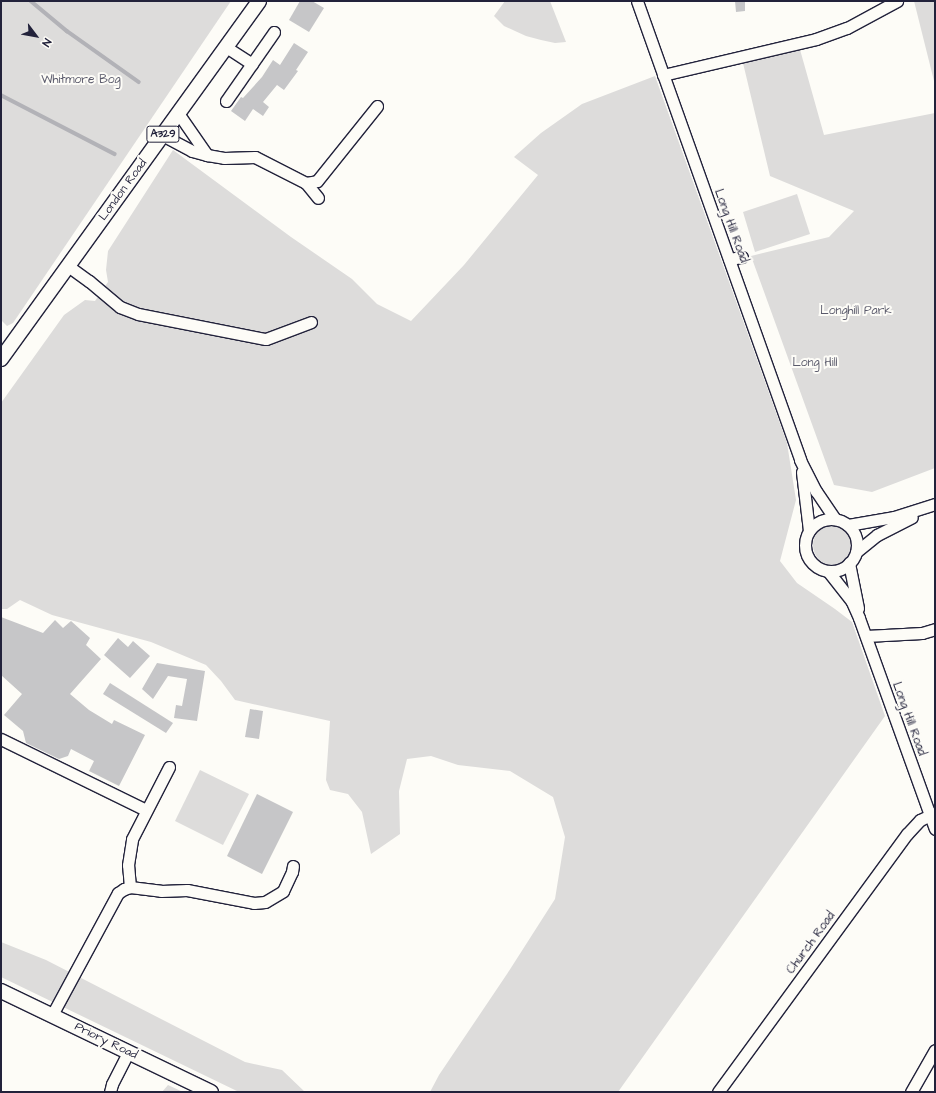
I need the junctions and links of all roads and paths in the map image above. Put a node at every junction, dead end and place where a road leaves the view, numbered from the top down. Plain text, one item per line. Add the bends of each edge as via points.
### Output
1 (259, 1) edge
2 (637, 1) edge
3 (897, 1) edge
4 (274, 32) dead end
5 (226, 47) junction
6 (252, 64) junction
7 (663, 76) junction
8 (226, 101) dead end
9 (378, 106) dead end
10 (178, 113) junction
11 (162, 135) junction
12 (207, 155) junction
13 (306, 183) junction
14 (318, 198) dead end
15 (742, 257) dead end
16 (729, 258) junction
17 (68, 266) junction
18 (311, 322) dead end
19 (1, 360) edge
20 (800, 460) junction
21 (931, 506) edge
22 (835, 519) junction
23 (848, 525) junction
24 (809, 531) junction
25 (856, 552) junction
26 (849, 563) junction
27 (828, 571) junction
28 (859, 618) junction
29 (935, 629) edge
30 (866, 636) junction
31 (1, 739) edge
32 (168, 767) dead end
33 (146, 810) junction
34 (932, 814) edge
35 (935, 829) edge
36 (293, 866) dead end
37 (130, 887) junction
38 (1, 991) edge
39 (52, 1015) junction
40 (935, 1050) edge
41 (128, 1052) junction
42 (110, 1092) edge
43 (211, 1092) edge
44 (718, 1092) edge
45 (911, 1092) edge

1 - 5 main road, London Road / A329
2 - 7 street, Long Hill Road
3 - 7 street via 847,28 816,38
4 - 6 street
5 - 6 street
5 - 10 main road, London Road / A329
6 - 8 street
7 - 16 street, Long Hill Road
9 - 13 street via 317,181
10 - 11 main road, London Road / A329
10 - 12 street
11 - 12 street via 192,151
11 - 17 main road, London Road / A329
12 - 13 street via 224,158 255,157
13 - 14 street
15 - 16 street
16 - 20 street, Long Hill Road
17 - 18 street via 120,307 138,314 266,339
17 - 19 main road, London Road / A329
20 - 22 street, Long Hill Road via 816,491
20 - 24 street, Long Hill Road
21 - 23 street via 879,520
21 - 25 street via 877,535
22 - 23 street
22 - 24 street via 820,520
23 - 25 street via 856,537
24 - 27 street via 804,543 807,557 816,567
25 - 26 street
26 - 27 street via 842,570
26 - 28 street, Long Hill Road
27 - 28 street, Long Hill Road via 852,602
28 - 30 street, Long Hill Road
29 - 30 street via 922,633
30 - 34 street, Long Hill Road
31 - 33 street
32 - 33 street
33 - 37 street via 132,839 128,865
34 - 35 street, Long Hill Road
34 - 44 street, Church Road via 920,820 904,838
36 - 37 street via 284,890 265,902 254,903 187,890 161,891
37 - 39 street via 118,893
38 - 39 main road, Priory Road
39 - 41 main road, Priory Road
40 - 45 street
41 - 42 street
41 - 43 main road, Priory Road

